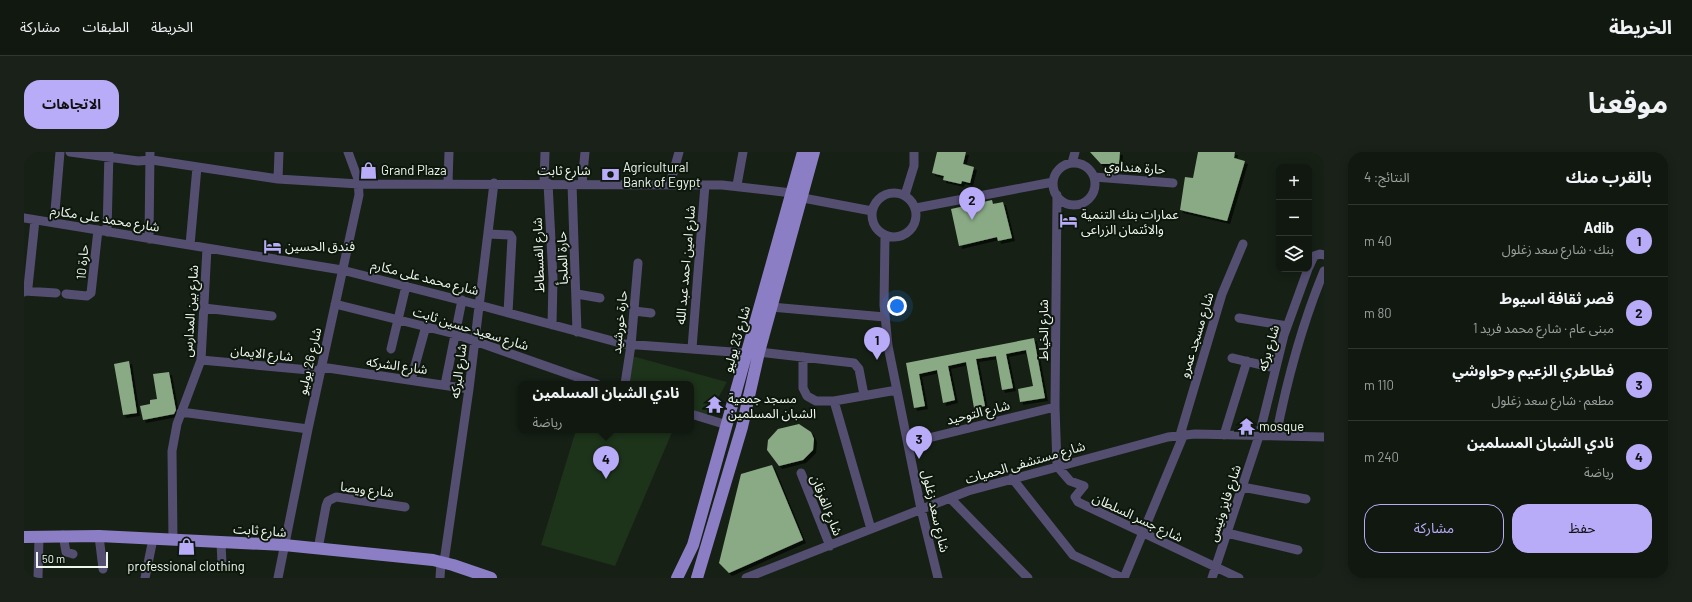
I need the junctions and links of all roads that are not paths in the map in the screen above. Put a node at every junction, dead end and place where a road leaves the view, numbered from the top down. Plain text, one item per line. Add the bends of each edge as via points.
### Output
1 (60, 152) edge
2 (70, 152) edge
3 (279, 152) edge
4 (348, 152) edge
5 (449, 152) edge
6 (545, 152) edge
7 (585, 152) edge
8 (679, 152) edge
9 (743, 152) edge
10 (803, 152) edge
11 (814, 152) edge
12 (914, 152) edge
13 (1075, 152) edge
14 (109, 155) edge
15 (150, 156) edge
16 (1072, 163) junction
17 (197, 167) junction
18 (1094, 177) junction
19 (278, 179) junction
20 (1053, 182) junction
21 (448, 183) junction
22 (494, 183) junction
23 (546, 183) junction
24 (1173, 183) dead end
25 (359, 184) junction
26 (572, 184) junction
27 (582, 184) junction
28 (670, 184) junction
29 (705, 185) junction
30 (737, 185) junction
31 (798, 195) junction
32 (1057, 195) junction
33 (906, 196) junction
34 (916, 208) junction
35 (872, 211) junction
36 (24, 218) edge
37 (35, 220) junction
38 (54, 223) junction
39 (102, 231) junction
40 (488, 234) junction
41 (885, 236) junction
42 (149, 239) junction
43 (1243, 244) dead end
44 (190, 245) junction
45 (207, 248) junction
46 (1324, 255) edge
47 (1312, 261) edge
48 (638, 263) dead end
49 (342, 270) junction
50 (1324, 271) edge
51 (1307, 272) edge
52 (1304, 280) junction
53 (1319, 283) junction
54 (406, 286) junction
55 (24, 291) edge
56 (56, 293) dead end
57 (66, 294) dead end
58 (577, 294) junction
59 (600, 298) dead end
60 (462, 300) junction
61 (335, 304) junction
62 (479, 304) junction
63 (771, 307) junction
64 (204, 308) junction
65 (634, 311) junction
66 (508, 313) junction
67 (651, 313) dead end
68 (272, 316) dead end
69 (884, 317) junction
70 (1239, 318) dead end
71 (398, 319) junction
72 (426, 326) junction
73 (552, 326) junction
74 (1286, 330) junction
75 (578, 332) junction
76 (455, 334) junction
77 (1300, 338) junction
78 (475, 341) junction
79 (631, 345) junction
80 (391, 348) dead end
81 (692, 348) junction
82 (759, 352) junction
83 (746, 353) junction
84 (803, 357) junction
85 (1232, 358) dead end
86 (201, 360) junction
87 (1247, 361) junction
88 (1275, 368) junction
89 (321, 369) junction
90 (411, 380) junction
91 (588, 381) edge
92 (625, 381) edge
93 (445, 385) junction
94 (468, 389) junction
95 (897, 390) junction
96 (864, 395) junction
97 (834, 401) junction
98 (1055, 407) junction
99 (181, 412) junction
100 (694, 415) edge
101 (728, 425) junction
102 (308, 429) junction
103 (1182, 435) junction
104 (1224, 435) junction
105 (1259, 436) junction
106 (1276, 436) junction
107 (1324, 437) edge
108 (908, 443) junction
109 (1057, 466) junction
110 (801, 473) dead end
111 (1012, 478) junction
112 (1242, 486) junction
113 (950, 498) junction
114 (1306, 499) dead end
115 (405, 507) dead end
116 (921, 509) junction
117 (871, 529) junction
118 (1227, 532) junction
119 (1143, 533) junction
120 (63, 535) junction
121 (39, 536) junction
122 (99, 536) junction
123 (24, 537) edge
124 (153, 539) junction
125 (173, 540) junction
126 (221, 542) junction
127 (284, 545) junction
128 (830, 546) junction
129 (318, 549) junction
130 (1298, 550) dead end
131 (73, 554) dead end
132 (688, 558) junction
133 (442, 562) junction
134 (702, 564) junction
135 (207, 568) dead end
136 (1216, 568) junction
137 (103, 569) dead end
138 (38, 578) edge
139 (145, 578) edge
140 (278, 578) edge
141 (440, 578) edge
142 (491, 578) edge
143 (677, 578) edge
144 (697, 578) edge
145 (746, 578) edge
146 (938, 578) edge
147 (1028, 578) edge
148 (1124, 578) edge
149 (1212, 578) edge
150 (1239, 578) edge

1 - 38 street
2 - 14 street, شارع ثابت
3 - 19 street
4 - 25 street, شارع 26 يوليو
5 - 21 street
6 - 23 street, شارع الفسطاط
7 - 27 street
8 - 28 street
9 - 30 street
10 - 31 main road, شارع 23 يوليو
11 - 31 main road, شارع 23 يوليو
12 - 33 street via 914,166
13 - 16 street
14 - 15 street, شارع ثابت via 138,161
14 - 39 street
15 - 17 street, شارع ثابت
15 - 42 street
16 - 18 street via 1088,168
16 - 20 street via 1061,167
17 - 19 street, شارع ثابت
17 - 44 street
18 - 24 street, حارة هنداوي
18 - 32 street via 1094,189 1083,202 1066,203
19 - 25 street, شارع ثابت
20 - 32 street
20 - 34 street
21 - 22 street, شارع ثابت
21 - 25 street, شارع ثابت
22 - 23 street, شارع ثابت
22 - 40 street, شارع البركه
23 - 26 street, شارع ثابت
23 - 73 street, شارع الفسطاط via 553,279
25 - 49 street, شارع 26 يوليو via 359,195
26 - 27 street, شارع ثابت
26 - 58 street, حارة الملجأ
27 - 28 street, شارع ثابت
28 - 29 street, شارع ثابت
29 - 30 street, شارع ثابت
29 - 81 street, شارع امين احمد عبد الله
30 - 31 street, شارع ثابت
31 - 35 street, شارع ثابت
31 - 63 main road, شارع 23 يوليو
31 - 83 main road, شارع 23 يوليو
32 - 98 street, شارع الخياط
33 - 34 street
33 - 35 street via 894,192 882,196
34 - 41 street via 915,223 906,234 892,238
35 - 41 street via 873,223
36 - 37 street, شارع محمد على مكارم
37 - 38 street, شارع محمد على مكارم
37 - 55 street via 28,287
38 - 39 street, شارع محمد على مكارم
39 - 42 street, شارع محمد على مكارم
39 - 57 street, حارة 10 via 91,293 87,296
40 - 62 street, شارع البركه
40 - 66 street via 510,235 512,238
41 - 69 street, شارع سعد زغلول
42 - 44 street, شارع محمد على مكارم
43 - 103 street, شارع مسجد عمرو via 1222,294
44 - 45 street, شارع محمد على مكارم
45 - 49 street, شارع محمد على مكارم
45 - 64 street, شارع بين المدارس
46 - 47 street, شارع بركه via 1314,256
48 - 65 street, حارة خورشيد
49 - 54 street, شارع محمد على مكارم
49 - 61 street, شارع 26 يوليو
50 - 53 street
51 - 52 street, شارع بركه
52 - 53 street
52 - 74 street, شارع بركه
53 - 77 street
54 - 60 street, شارع محمد على مكارم
54 - 71 street
55 - 56 street
58 - 59 street
58 - 75 street, حارة الملجأ
60 - 62 street, شارع محمد على مكارم
60 - 76 street
61 - 71 street, شارع سعيد حسين ثابت
61 - 89 street, شارع 26 يوليو
62 - 66 street, شارع محمد على مكارم
62 - 78 street, شارع البركه
63 - 69 street
63 - 82 main road, شارع 23 يوليو
64 - 68 street
64 - 86 street, شارع بين المدارس
65 - 67 street
65 - 79 street, حارة خورشيد
66 - 73 street, شارع محمد على مكارم
69 - 95 street, شارع سعد زغلول
70 - 74 street
71 - 72 street, شارع سعيد حسين ثابت
71 - 80 street
72 - 76 street, شارع سعيد حسين ثابت
72 - 90 street
73 - 75 street, شارع محمد على مكارم
74 - 77 street
74 - 88 street, شارع بركه
75 - 79 street, شارع محمد على مكارم
76 - 78 street, شارع سعيد حسين ثابت
76 - 93 street
77 - 106 street
78 - 91 street, شارع سعيد حسين ثابت
78 - 94 street, شارع البركه
79 - 81 street, شارع محمد على مكارم
79 - 92 street, حارة خورشيد
81 - 83 street, شارع محمد على مكارم
82 - 84 street
82 - 134 main road, شارع 23 يوليو via 742,427
83 - 101 main road, شارع 23 يوليو
84 - 96 street via 856,364 860,369
84 - 97 street via 805,392 816,401
85 - 87 street
86 - 89 street, شارع الايمان
86 - 99 street, شارع بين المدارس
87 - 88 street
87 - 104 street
88 - 105 street, شارع بركه
89 - 90 street, شارع الشركه
89 - 102 street, شارع 26 يوليو
90 - 93 street, شارع الشركه
93 - 94 street, شارع الشركه
94 - 133 street, شارع البركه
95 - 96 street
95 - 108 street, شارع سعد زغلول
96 - 97 street
97 - 117 street
98 - 108 street, شارع التوحيد
98 - 109 street, شارع الخياط
99 - 102 street
99 - 125 street, شارع بين المدارس via 172,451
100 - 101 street
101 - 132 main road, شارع 23 يوليو
102 - 127 street, شارع 26 يوليو
103 - 104 street, شارع مستشفى الحميات
103 - 109 street, شارع مستشفى الحميات
103 - 119 street, شارع مسجد عمرو
104 - 105 street, شارع مستشفى الحميات
105 - 106 street, شارع مستشفى الحميات
105 - 112 street, شارع فايز ونيس
106 - 107 street, شارع مستشفى الحميات
108 - 116 street, شارع سعد زغلول
109 - 111 street, شارع مستشفى الحميات
109 - 119 street, شارع جسر السلطان via 1070,481 1084,486 1076,495 1076,501
110 - 128 street, شارع الفرقان
111 - 113 street, شارع مستشفى الحميات
111 - 148 street via 1073,555
112 - 114 street
112 - 118 street, شارع فايز ونيس
113 - 116 street, شارع مستشفى الحميات
113 - 147 street
115 - 129 street, شارع ويصا via 332,498 326,506
116 - 117 street, شارع مستشفى الحميات
116 - 146 street, شارع سعد زغلول
117 - 128 street, شارع مستشفى الحميات
118 - 130 street
118 - 136 street, شارع فايز ونيس
119 - 136 street, شارع جسر السلطان
119 - 148 street, شارع مسجد عمرو
120 - 121 main road, شارع ثابت
120 - 122 main road, شارع ثابت
120 - 131 street via 66,552
121 - 123 main road, شارع ثابت
121 - 138 street
122 - 124 main road, شارع ثابت
122 - 137 street
124 - 125 main road, شارع ثابت
124 - 139 street
125 - 126 main road, شارع ثابت
126 - 127 main road, شارع ثابت
126 - 135 street via 222,565
127 - 129 main road, شارع ثابت
127 - 140 street, شارع 26 يوليو
128 - 145 street, شارع مستشفى الحميات
129 - 133 main road, شارع ثابت
132 - 134 main road
132 - 143 main road, شارع 23 يوليو
133 - 141 street, شارع البركه
133 - 142 main road, شارع ثابت
134 - 144 main road, شارع 23 يوليو
136 - 149 street, شارع فايز ونيس
136 - 150 street, شارع جسر السلطان

